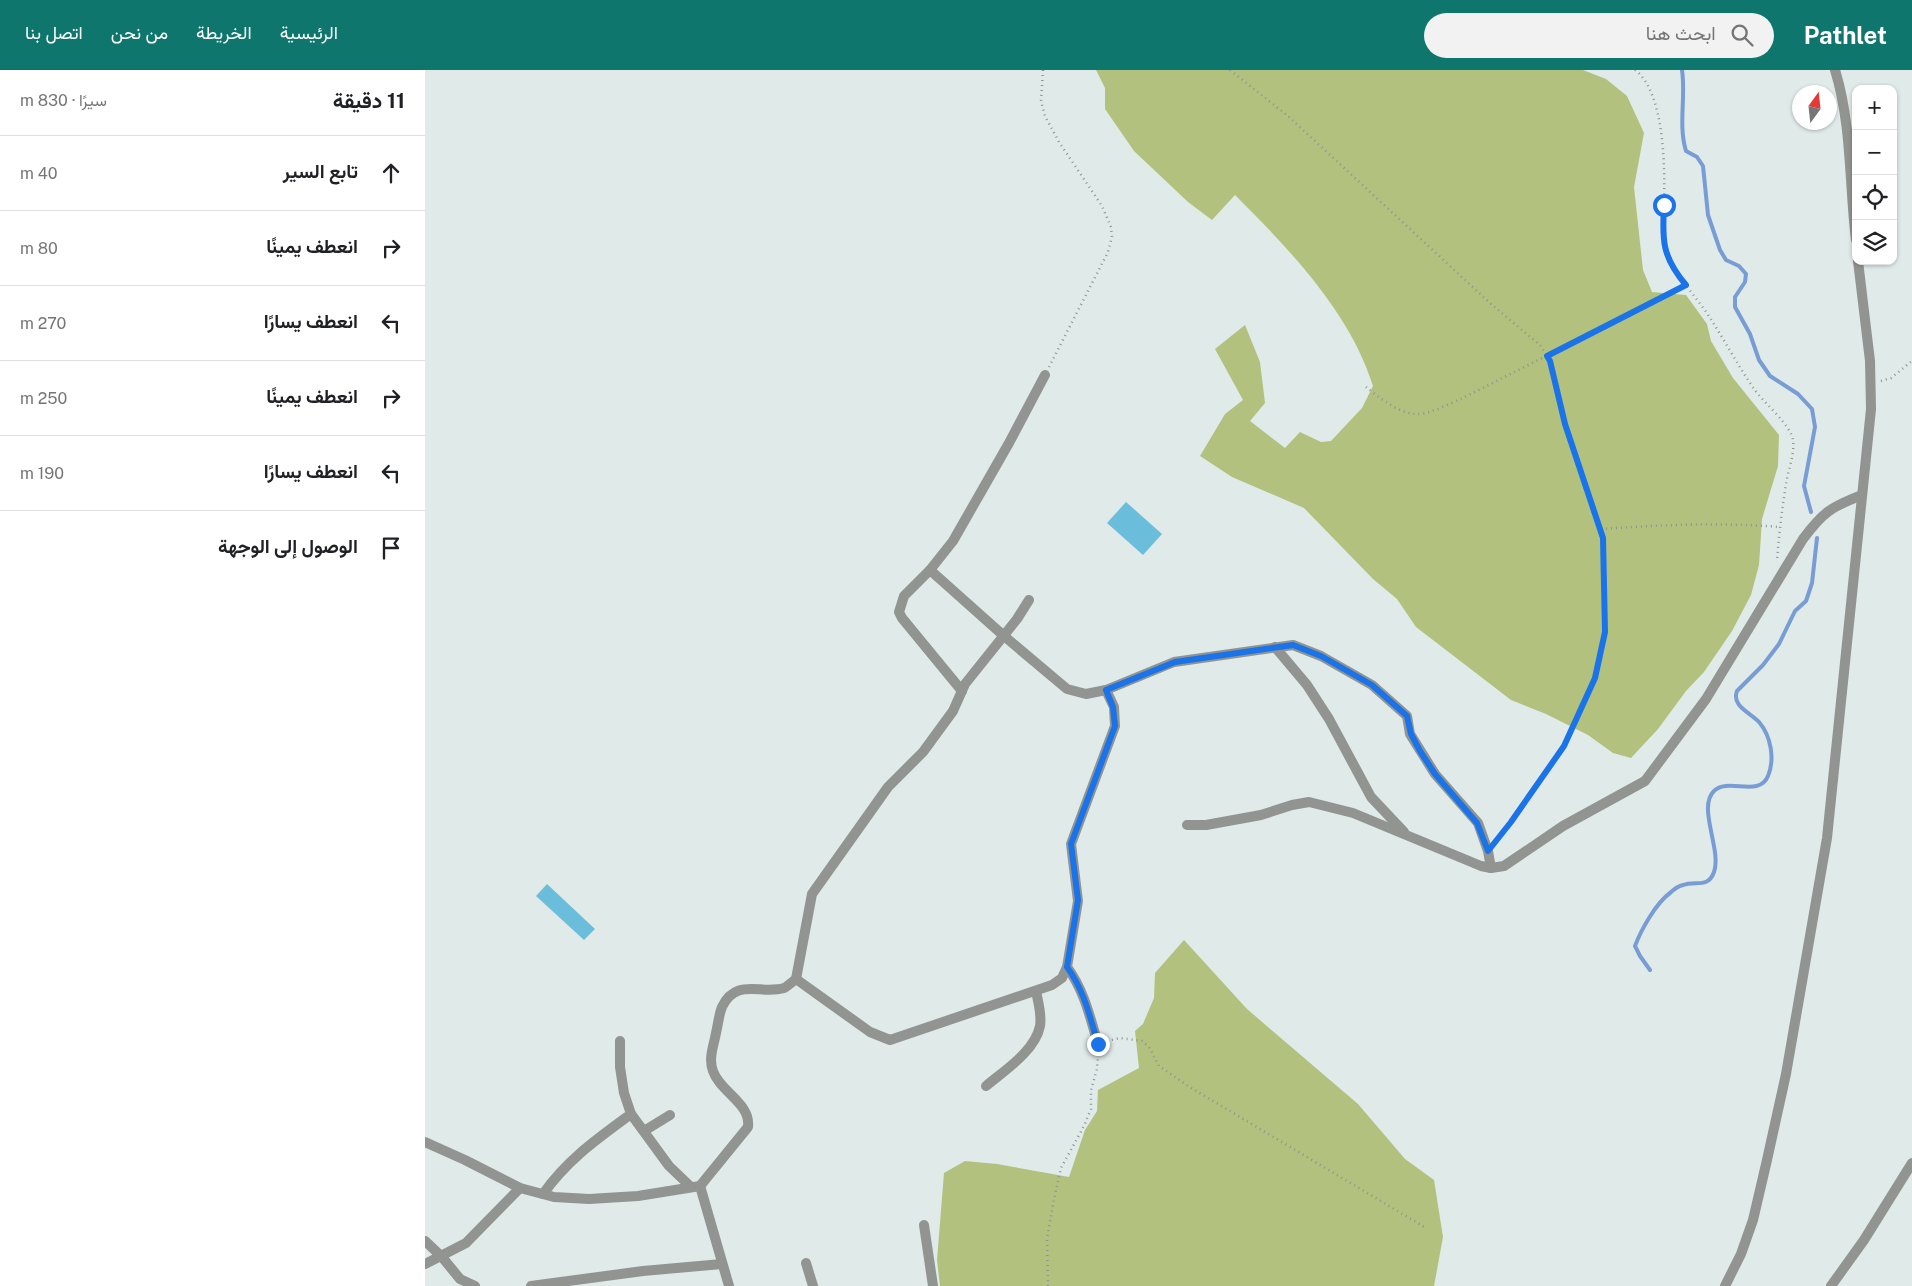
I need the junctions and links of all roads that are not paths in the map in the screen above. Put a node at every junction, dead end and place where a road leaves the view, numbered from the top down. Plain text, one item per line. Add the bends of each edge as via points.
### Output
1 (1835, 70) edge
2 (1854, 220) edge
3 (1858, 265) edge
4 (1045, 375) road end
5 (1862, 495) junction
6 (930, 570) junction
7 (1029, 600) dead end
8 (1004, 636) junction
9 (1275, 647) junction
10 (1106, 690) junction
11 (962, 691) junction
12 (1187, 825) dead end
13 (1406, 834) junction
14 (1491, 868) junction
15 (1067, 967) junction
16 (796, 979) junction
17 (1036, 991) junction
18 (620, 1041) dead end
19 (1098, 1044) road end
20 (986, 1086) dead end
21 (631, 1114) junction
22 (670, 1114) dead end
23 (644, 1130) junction
24 (425, 1142) edge
25 (1912, 1163) edge
26 (695, 1187) junction
27 (520, 1188) junction
28 (543, 1194) junction
29 (924, 1224) dead end
30 (425, 1242) edge
31 (442, 1257) junction
32 (807, 1263) dead end
33 (425, 1264) edge
34 (722, 1264) junction
35 (475, 1286) edge
36 (531, 1286) edge
37 (729, 1286) edge
38 (813, 1286) edge
39 (933, 1286) edge
40 (1725, 1286) edge
41 (1831, 1286) edge

1 - 2 street via 1847,129
3 - 5 street via 1870,361 1871,409
4 - 6 street via 953,541
5 - 14 street via 1834,506 1818,518 1706,699 1645,781 1563,826 1504,866
5 - 40 street via 1827,838 1786,1074 1767,1160 1753,1220
6 - 8 street
6 - 11 street via 904,596 899,612
7 - 8 street
8 - 10 street via 1067,689 1085,694
8 - 11 street
9 - 10 street via 1175,662
9 - 13 street via 1307,685 1329,719 1371,797
9 - 14 street via 1293,645 1321,656 1372,685 1407,716 1411,734 1435,774 1477,823
10 - 15 street via 1113,707 1115,726 1071,844 1078,900
11 - 16 street via 953,711 923,752 888,787 812,894
12 - 13 street via 1206,825 1261,815 1292,804 1309,802 1353,813
13 - 14 street
15 - 17 street via 1057,982
15 - 19 street via 1086,1003
16 - 17 street via 870,1032 890,1040
16 - 26 street via 775,990 742,988 722,1006 711,1059 713,1071 744,1109 749,1119 748,1127
17 - 20 street via 1040,1024 1037,1037 1022,1055
18 - 21 street via 623,1093
21 - 23 street
21 - 28 street via 583,1150 558,1173
22 - 23 street
23 - 26 street via 669,1166
24 - 27 street
25 - 41 street
26 - 28 street via 638,1196 589,1199
26 - 34 street
27 - 28 street
27 - 31 street via 466,1243
29 - 39 street
30 - 31 street
31 - 33 street
31 - 35 street via 460,1279
32 - 38 street
34 - 36 street
34 - 37 street

